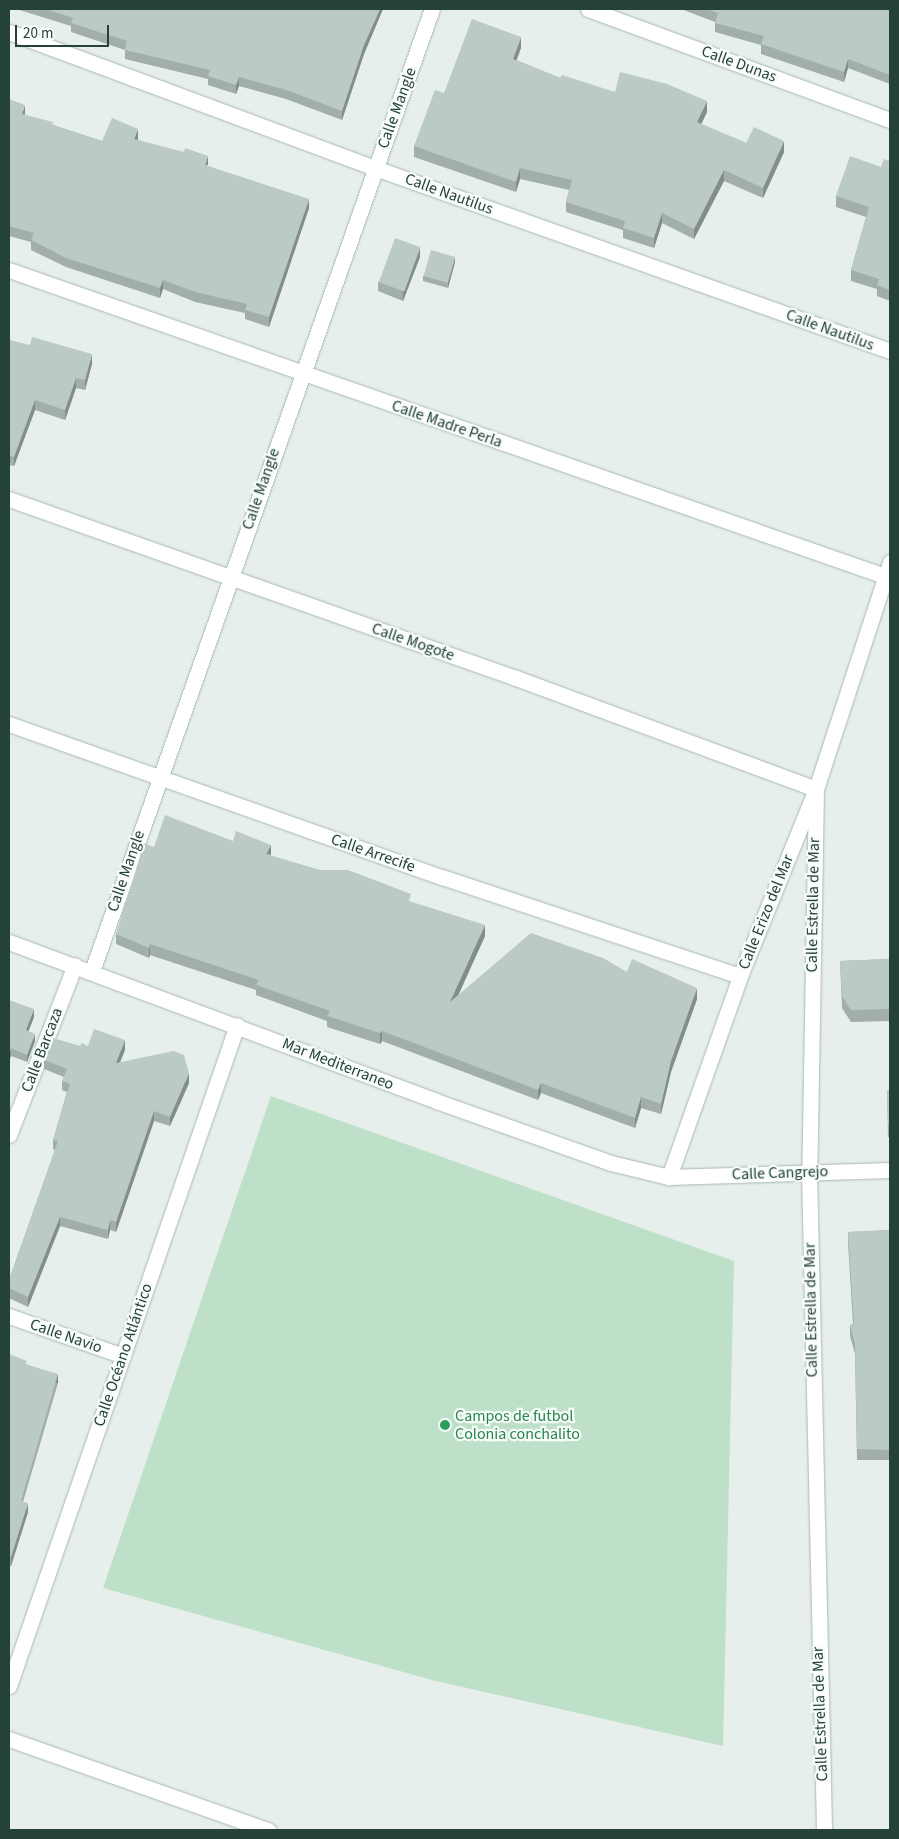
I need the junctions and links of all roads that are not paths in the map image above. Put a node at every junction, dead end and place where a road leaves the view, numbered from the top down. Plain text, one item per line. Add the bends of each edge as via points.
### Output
1 (432, 9) edge
2 (588, 9) edge
3 (9, 32) edge
4 (890, 120) edge
5 (375, 168) junction
6 (9, 270) edge
7 (890, 351) edge
8 (301, 373) junction
9 (9, 499) edge
10 (890, 562) edge
11 (885, 576) junction
12 (230, 579) junction
13 (9, 724) edge
14 (158, 778) junction
15 (816, 789) junction
16 (9, 942) edge
17 (75, 965) junction
18 (92, 971) junction
19 (740, 976) junction
20 (236, 1024) junction
21 (9, 1135) edge
22 (890, 1170) edge
23 (809, 1172) junction
24 (670, 1177) junction
25 (9, 1316) edge
26 (122, 1356) junction
27 (9, 1686) edge
28 (9, 1740) edge
29 (268, 1830) edge
30 (824, 1830) edge

1 - 5 street, Calle Mangle
2 - 4 street, Calle Dunas
3 - 5 street, Calle Nautilus
5 - 7 street, Calle Nautilus
5 - 8 street, Calle Mangle
6 - 8 street, Calle Madre Perla
8 - 11 street, Calle Madre Perla
8 - 12 street, Calle Mangle
9 - 12 street, Calle Mogote
10 - 11 street, Calle Erizo del Mar
11 - 15 street, Calle Erizo del Mar
12 - 14 street, Calle Mangle
12 - 15 street, Calle Mogote via 516,678
13 - 14 street, Calle Arrecife
14 - 18 street, Calle Mangle
14 - 19 street, Calle Arrecife
15 - 19 street, Calle Erizo del Mar
15 - 23 street, Calle Estrella de Mar
16 - 17 street, Mar Mediterraneo
17 - 18 street, Mar Mediterraneo
17 - 21 street, Calle Barcaza
18 - 20 street, Mar Mediterraneo
19 - 24 street, Calle Erizo del Mar
20 - 24 street, Mar Mediterraneo via 568,1149
20 - 26 street, Calle Océano Atlántico
22 - 23 street, Calle Cangrejo
23 - 24 street, Calle Cangrejo
23 - 30 street, Calle Estrella de Mar
25 - 26 street, Calle Navio
26 - 27 street, Calle Océano Atlántico
28 - 29 street

